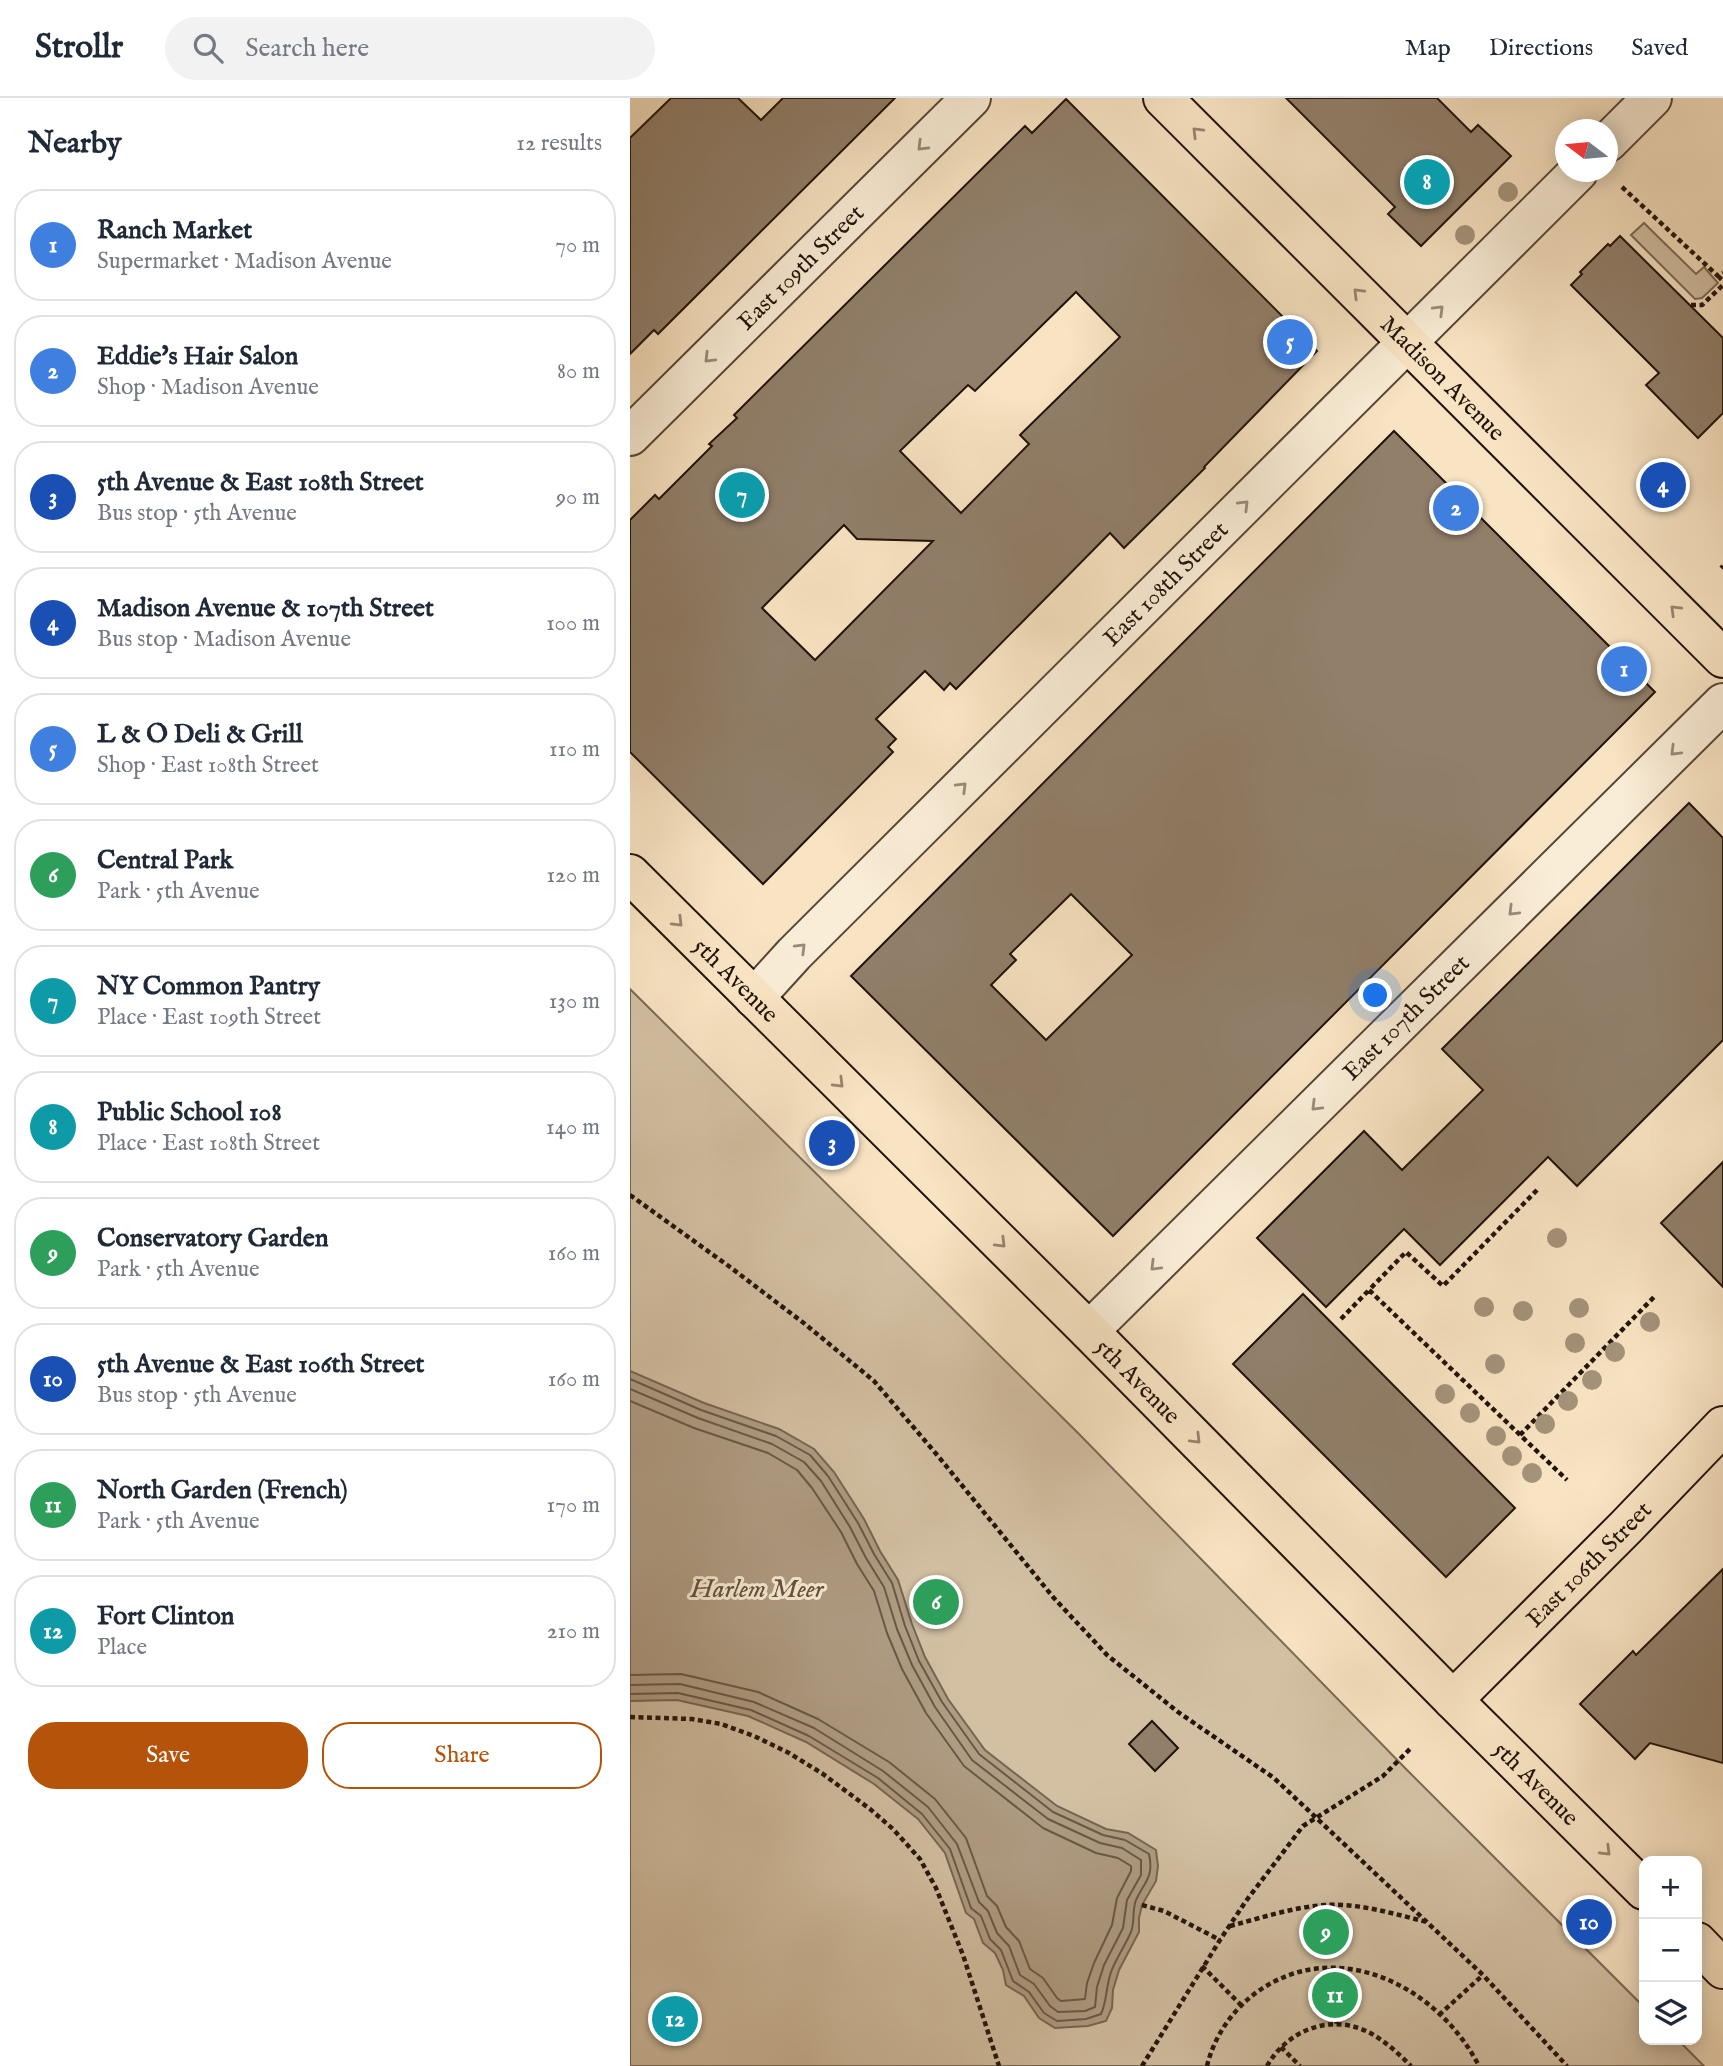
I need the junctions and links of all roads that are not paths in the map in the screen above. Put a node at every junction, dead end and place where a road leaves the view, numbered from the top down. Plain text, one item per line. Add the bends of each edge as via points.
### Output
1 (971, 98) edge
2 (1163, 98) edge
3 (1652, 98) edge
4 (1618, 132) edge
5 (1568, 182) edge
6 (1407, 342) junction
7 (630, 436) edge
8 (1723, 658) edge
9 (1723, 703) edge
10 (630, 874) edge
11 (754, 998) junction
12 (1089, 1331) junction
13 (1723, 1426) edge
14 (1453, 1700) junction
15 (1639, 1885) edge
16 (1702, 1947) edge
17 (1723, 1969) edge

1 -> 7 street, East 109th Street
6 -> 2 main road, Madison Avenue
3 - 4 street
6 -> 5 street, East 108th Street
8 -> 6 main road, Madison Avenue
11 -> 6 street, East 108th Street
9 -> 12 street, East 107th Street
10 -> 11 main road, 5th Avenue
11 -> 12 main road, 5th Avenue
12 -> 14 main road, 5th Avenue
13 - 14 main road, East 106th Street
14 -> 15 main road, 5th Avenue
16 - 17 main road

